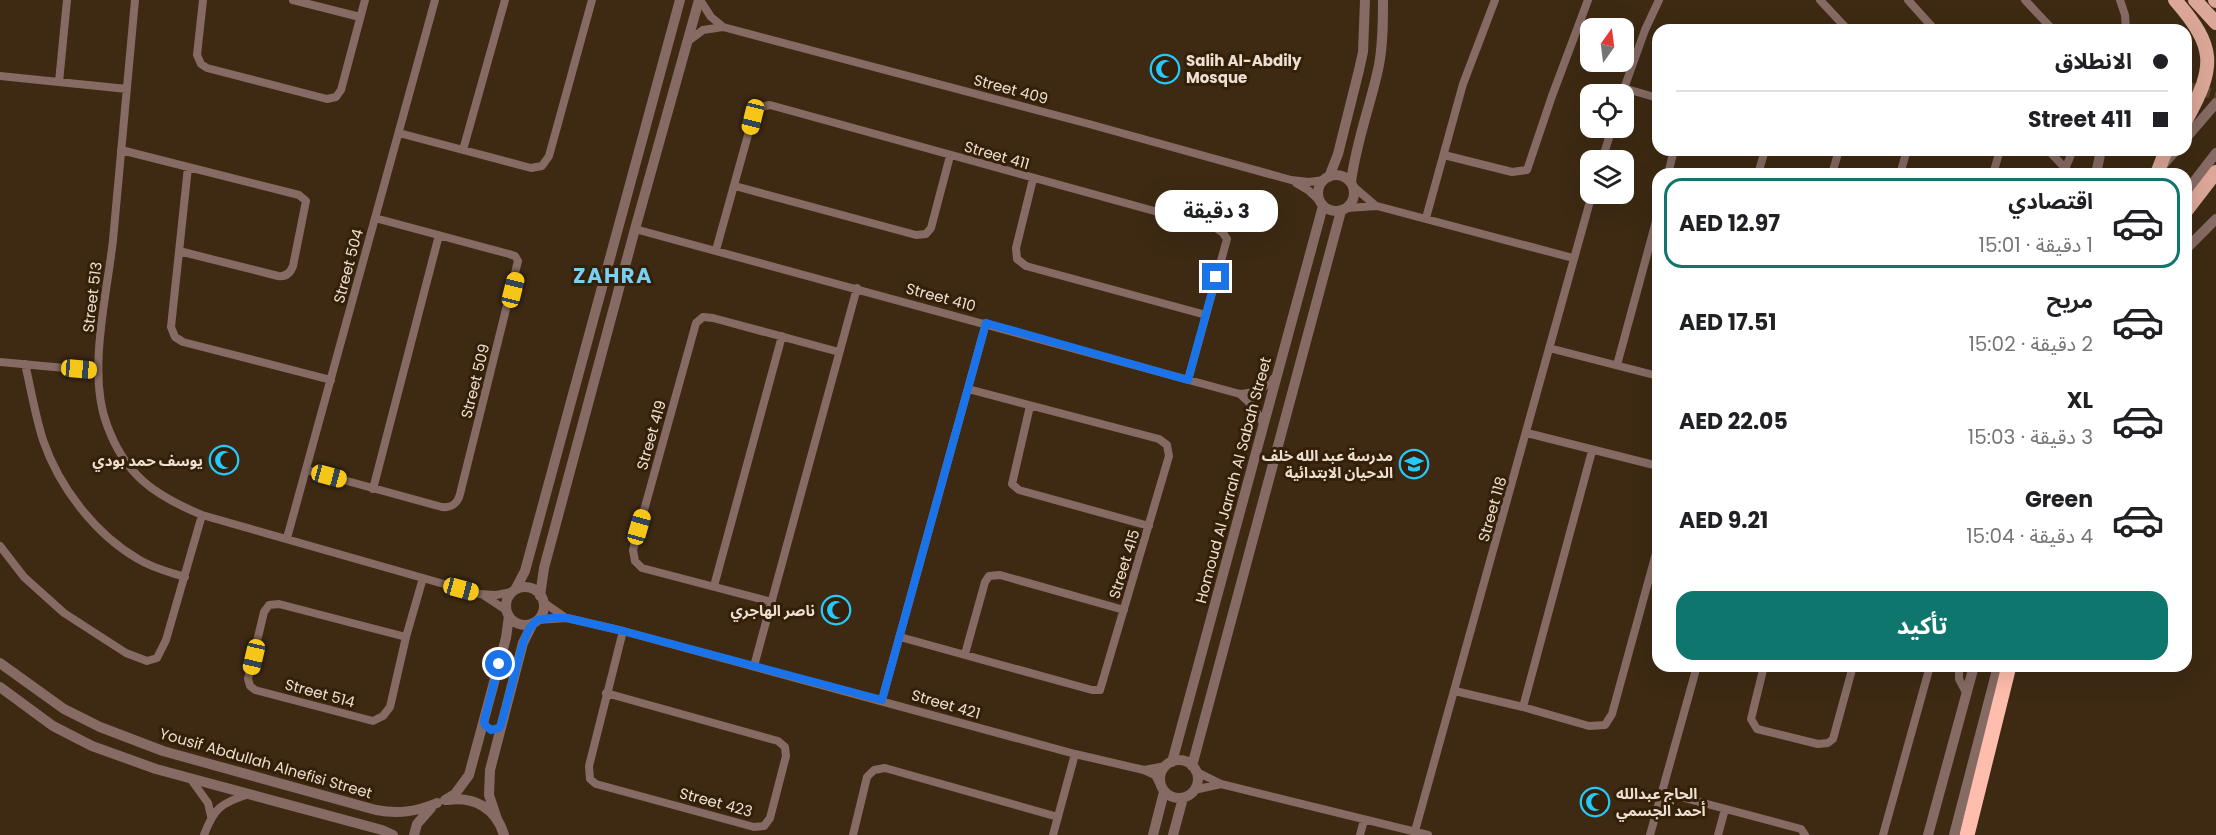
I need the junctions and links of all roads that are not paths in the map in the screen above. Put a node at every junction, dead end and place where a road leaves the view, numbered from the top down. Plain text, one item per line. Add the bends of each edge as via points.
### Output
1 (67, 0) edge
2 (135, 0) edge
3 (203, 0) edge
4 (293, 0) edge
5 (364, 0) edge
6 (435, 0) edge
7 (505, 0) edge
8 (592, 0) edge
9 (680, 0) edge
10 (699, 0) edge
11 (1365, 0) edge
12 (1383, 0) edge
13 (1495, 0) edge
14 (1588, 0) edge
15 (1659, 0) edge
16 (1820, 0) edge
17 (1908, 0) edge
18 (2025, 0) edge
19 (2120, 0) edge
20 (2175, 0) edge
21 (2195, 0) edge
22 (360, 17) junction
23 (2216, 23) edge
24 (1842, 24) edge
25 (1930, 24) edge
26 (2047, 24) edge
27 (2126, 24) edge
28 (723, 27) junction
29 (687, 42) junction
30 (0, 76) edge
31 (58, 82) junction
32 (1625, 84) edge
33 (127, 89) junction
34 (1634, 94) edge
35 (1652, 97) edge
36 (2216, 103) edge
37 (1350, 108) junction
38 (2192, 111) edge
39 (1368, 112) junction
40 (2216, 114) edge
41 (2192, 131) edge
42 (399, 133) junction
43 (2192, 134) edge
44 (121, 150) junction
45 (463, 150) junction
46 (2216, 153) edge
47 (1444, 155) junction
48 (950, 156) junction
49 (2053, 156) edge
50 (2171, 156) edge
51 (188, 167) junction
52 (2062, 168) edge
53 (2161, 168) edge
54 (2216, 172) edge
55 (1326, 178) junction
56 (1033, 179) junction
57 (1291, 180) junction
58 (2192, 184) edge
59 (1352, 185) junction
60 (735, 186) junction
61 (2192, 203) edge
62 (1322, 204) junction
63 (1589, 204) edge
64 (1377, 206) junction
65 (1344, 209) junction
66 (375, 218) junction
67 (1426, 218) junction
68 (2216, 219) edge
69 (635, 229) junction
70 (439, 235) junction
71 (1652, 236) edge
72 (2192, 243) edge
73 (717, 250) junction
74 (179, 251) junction
75 (1573, 258) junction
76 (856, 288) junction
77 (1206, 315) junction
78 (986, 323) junction
79 (782, 336) junction
80 (1549, 348) junction
81 (839, 352) junction
82 (0, 362) edge
83 (25, 364) junction
84 (1617, 365) junction
85 (97, 371) junction
86 (1652, 374) edge
87 (1276, 376) junction
88 (331, 380) junction
89 (1188, 380) junction
90 (968, 389) junction
91 (1240, 394) junction
92 (571, 397) junction
93 (589, 401) junction
94 (1030, 406) junction
95 (567, 411) junction
96 (585, 416) junction
97 (1263, 423) junction
98 (1527, 433) junction
99 (1592, 451) junction
100 (1652, 465) edge
101 (307, 470) junction
102 (1248, 483) junction
103 (1267, 488) junction
104 (373, 489) junction
105 (202, 515) junction
106 (1149, 526) junction
107 (287, 538) junction
108 (0, 546) edge
109 (1652, 568) edge
110 (185, 577) junction
111 (423, 578) junction
112 (714, 586) junction
113 (514, 591) junction
114 (480, 594) junction
115 (542, 599) junction
116 (772, 602) junction
117 (1124, 610) junction
118 (507, 613) junction
119 (567, 618) junction
120 (535, 622) junction
121 (623, 631) junction
122 (900, 637) junction
123 (406, 638) junction
124 (965, 654) junction
125 (0, 663) edge
126 (754, 666) junction
127 (1695, 672) edge
128 (1762, 672) edge
129 (1851, 672) edge
130 (1928, 672) edge
131 (1959, 672) edge
132 (1972, 672) edge
133 (1996, 672) edge
134 (2007, 672) edge
135 (1193, 686) junction
136 (0, 687) edge
137 (1455, 691) junction
138 (1211, 692) junction
139 (606, 693) junction
140 (1967, 694) junction
141 (882, 700) junction
142 (1523, 707) junction
143 (484, 721) junction
144 (501, 725) junction
145 (1075, 754) junction
146 (1169, 764) junction
147 (1194, 768) junction
148 (1144, 770) junction
149 (190, 778) junction
150 (1221, 784) junction
151 (1163, 789) junction
152 (1194, 790) junction
153 (1662, 792) junction
154 (249, 794) junction
155 (1183, 798) junction
156 (441, 802) junction
157 (1725, 809) junction
158 (211, 816) junction
159 (1058, 817) junction
160 (497, 819) junction
161 (1364, 820) junction
162 (1415, 831) junction
163 (204, 835) edge
164 (393, 835) edge
165 (414, 835) edge
166 (504, 835) edge
167 (853, 835) edge
168 (1053, 835) edge
169 (1153, 835) edge
170 (1173, 835) edge
171 (1360, 835) edge
172 (1428, 835) edge
173 (1650, 835) edge
174 (1718, 835) edge
175 (1805, 835) edge
176 (1883, 835) edge
177 (1928, 835) edge
178 (1954, 835) edge
179 (1966, 835) edge

1 - 31 street
2 - 33 street, Street 513
3 - 22 street via 197,55 201,64 327,99 336,97 341,90
4 - 22 street
5 - 22 street
6 - 42 street, Street 504
7 - 45 street
8 - 45 street via 545,163 531,168
9 - 92 street
10 - 28 street
10 - 29 street
11 - 37 street via 1363,51
12 - 39 street via 1381,52
13 - 47 street via 1463,84
14 - 47 street via 1527,170 1512,172
15 - 32 street
16 - 24 street
17 - 25 street
18 - 26 street
19 - 27 street
20 - 38 main road via 2203,34 2210,56 2205,91
21 - 23 main road
28 - 29 street via 703,30
28 - 57 street, Street 409
29 - 69 street
30 - 31 street
31 - 33 street
33 - 44 street, Street 513
34 - 35 street
36 - 41 street
37 - 39 street
37 - 55 street via 1338,154
39 - 59 street
40 - 43 street
42 - 45 street
42 - 66 street, Street 504
44 - 51 street
44 - 85 street, Street 513
46 - 58 street
47 - 67 street
48 - 56 street, Street 411
48 - 60 street via 930,228 926,234 916,236
48 - 60 street, Street 411 via 770,105 760,107 753,117
49 - 52 street
50 - 53 street
51 - 74 street
51 - 74 street via 298,195 307,204 292,270 285,276
54 - 61 main road
55 - 57 street, Street 409 via 1309,182
55 - 59 street via 1345,177
55 - 62 street via 1318,192
56 - 77 street via 1016,248 1017,259 1026,266
56 - 77 street, Street 411 via 1223,233 1227,239
57 - 62 street, Street 409
59 - 64 street
59 - 65 street via 1354,199
60 - 73 street, Street 411
62 - 65 street via 1332,211
62 - 87 street, Homoud Al Jarrah Al Sabah Street
63 - 75 street, Street 118
64 - 65 street
64 - 67 street
65 - 103 street
66 - 70 street, Street 509
66 - 88 street, Street 504
67 - 75 street
68 - 72 street
69 - 73 street, Street 410
69 - 93 street
70 - 104 street
70 - 104 street, Street 509 via 509,254 519,264 460,494 452,506 442,507
71 - 84 street
73 - 76 street, Street 410
74 - 88 street via 171,327 177,339
75 - 80 street, Street 118
76 - 78 street, Street 410
76 - 81 street
77 - 89 street, Street 411
78 - 89 street, Street 410
78 - 90 street
79 - 81 street, Street 419
79 - 112 street
79 - 112 street, Street 419 via 713,318 703,317 696,323 633,550 635,561 642,568
80 - 84 street
80 - 98 street, Street 118
81 - 116 street
82 - 83 street
83 - 85 street
83 - 110 street via 43,441 64,486 81,510 137,559
84 - 86 street
85 - 105 street, Street 513 via 106,423 125,462 151,489
87 - 91 street via 1258,391
87 - 97 street, Homoud Al Jarrah Al Sabah Street
88 - 101 street, Street 504
89 - 91 street, Street 410
90 - 94 street, Street 415
90 - 122 street
91 - 97 street
92 - 93 street
92 - 95 street
93 - 96 street
94 - 106 street via 1012,484 1019,490
94 - 106 street, Street 415 via 1159,439 1167,445 1169,456
95 - 96 street
95 - 113 street via 525,571
96 - 115 street via 542,575
97 - 102 street, Homoud Al Jarrah Al Sabah Street
98 - 99 street
98 - 137 street, Street 118
99 - 100 street
99 - 142 street
101 - 104 street, Street 509
101 - 107 street, Street 504
102 - 103 street via 1256,490
102 - 135 street, Homoud Al Jarrah Al Sabah Street
103 - 138 street
105 - 107 street, Street 513
105 - 110 street
106 - 117 street, Street 415
107 - 111 street, Street 513
108 - 110 street via 24,577 64,613 126,653 147,661 157,658 166,640
109 - 142 street via 1612,714 1605,725 1589,726
111 - 114 street, Street 513
111 - 123 street, Street 514
112 - 116 street, Street 419
113 - 114 street, Street 513
113 - 115 street via 528,588
113 - 118 street via 508,597
114 - 118 street, Street 513
115 - 119 street, Street 421
115 - 120 street via 541,615
116 - 126 street
117 - 124 street via 1000,575 989,576
117 - 124 street, Street 415 via 1100,690
118 - 120 street via 522,625
118 - 143 street via 506,638
119 - 120 street, Street 421
119 - 121 street, Street 421
120 - 144 street via 523,643
121 - 126 street, Street 421
121 - 139 street, Street 423
122 - 124 street, Street 415
122 - 141 street
123 - 123 street, Street 514 via 390,707 373,721 250,686 264,612 270,605 279,604
125 - 156 street, Yousif Abdullah Alnefisi Street via 64,709 163,751 375,810 400,813
126 - 141 street, Street 421
127 - 153 street
128 - 129 street via 1750,719 1753,724 1757,729 1818,744 1833,739
130 - 176 street
131 - 140 street
132 - 140 street
133 - 178 street
134 - 179 highway
135 - 138 street
135 - 146 street, Homoud Al Jarrah Al Sabah Street
136 - 149 street via 53,726 92,746
137 - 142 street
137 - 162 street, Street 118
138 - 147 street
139 - 139 street, Street 423 via 589,766 590,778 596,784 754,827 764,826 770,818 786,756 785,747 778,741
140 - 177 street
141 - 145 street, Street 421
143 - 144 street via 491,730
143 - 156 street via 469,775 463,785
144 - 160 street via 488,782
145 - 148 street, Street 421
145 - 159 street
146 - 147 street via 1183,761
146 - 148 street, Street 421
146 - 151 street via 1160,779
147 - 150 street
147 - 152 street
148 - 151 street via 1155,776
149 - 154 street
149 - 158 street via 208,803
150 - 152 street
150 - 161 street
151 - 155 street via 1173,797
151 - 169 street
152 - 155 street
153 - 157 street
153 - 173 street
154 - 158 street via 230,800
154 - 164 street
155 - 170 street
156 - 160 street via 460,798 474,801
156 - 165 street via 426,812
157 - 174 street
157 - 175 street via 1801,829
158 - 163 street
159 - 167 street via 885,768 874,770 867,777
159 - 168 street
160 - 166 street
161 - 162 street
161 - 171 street
162 - 172 street

